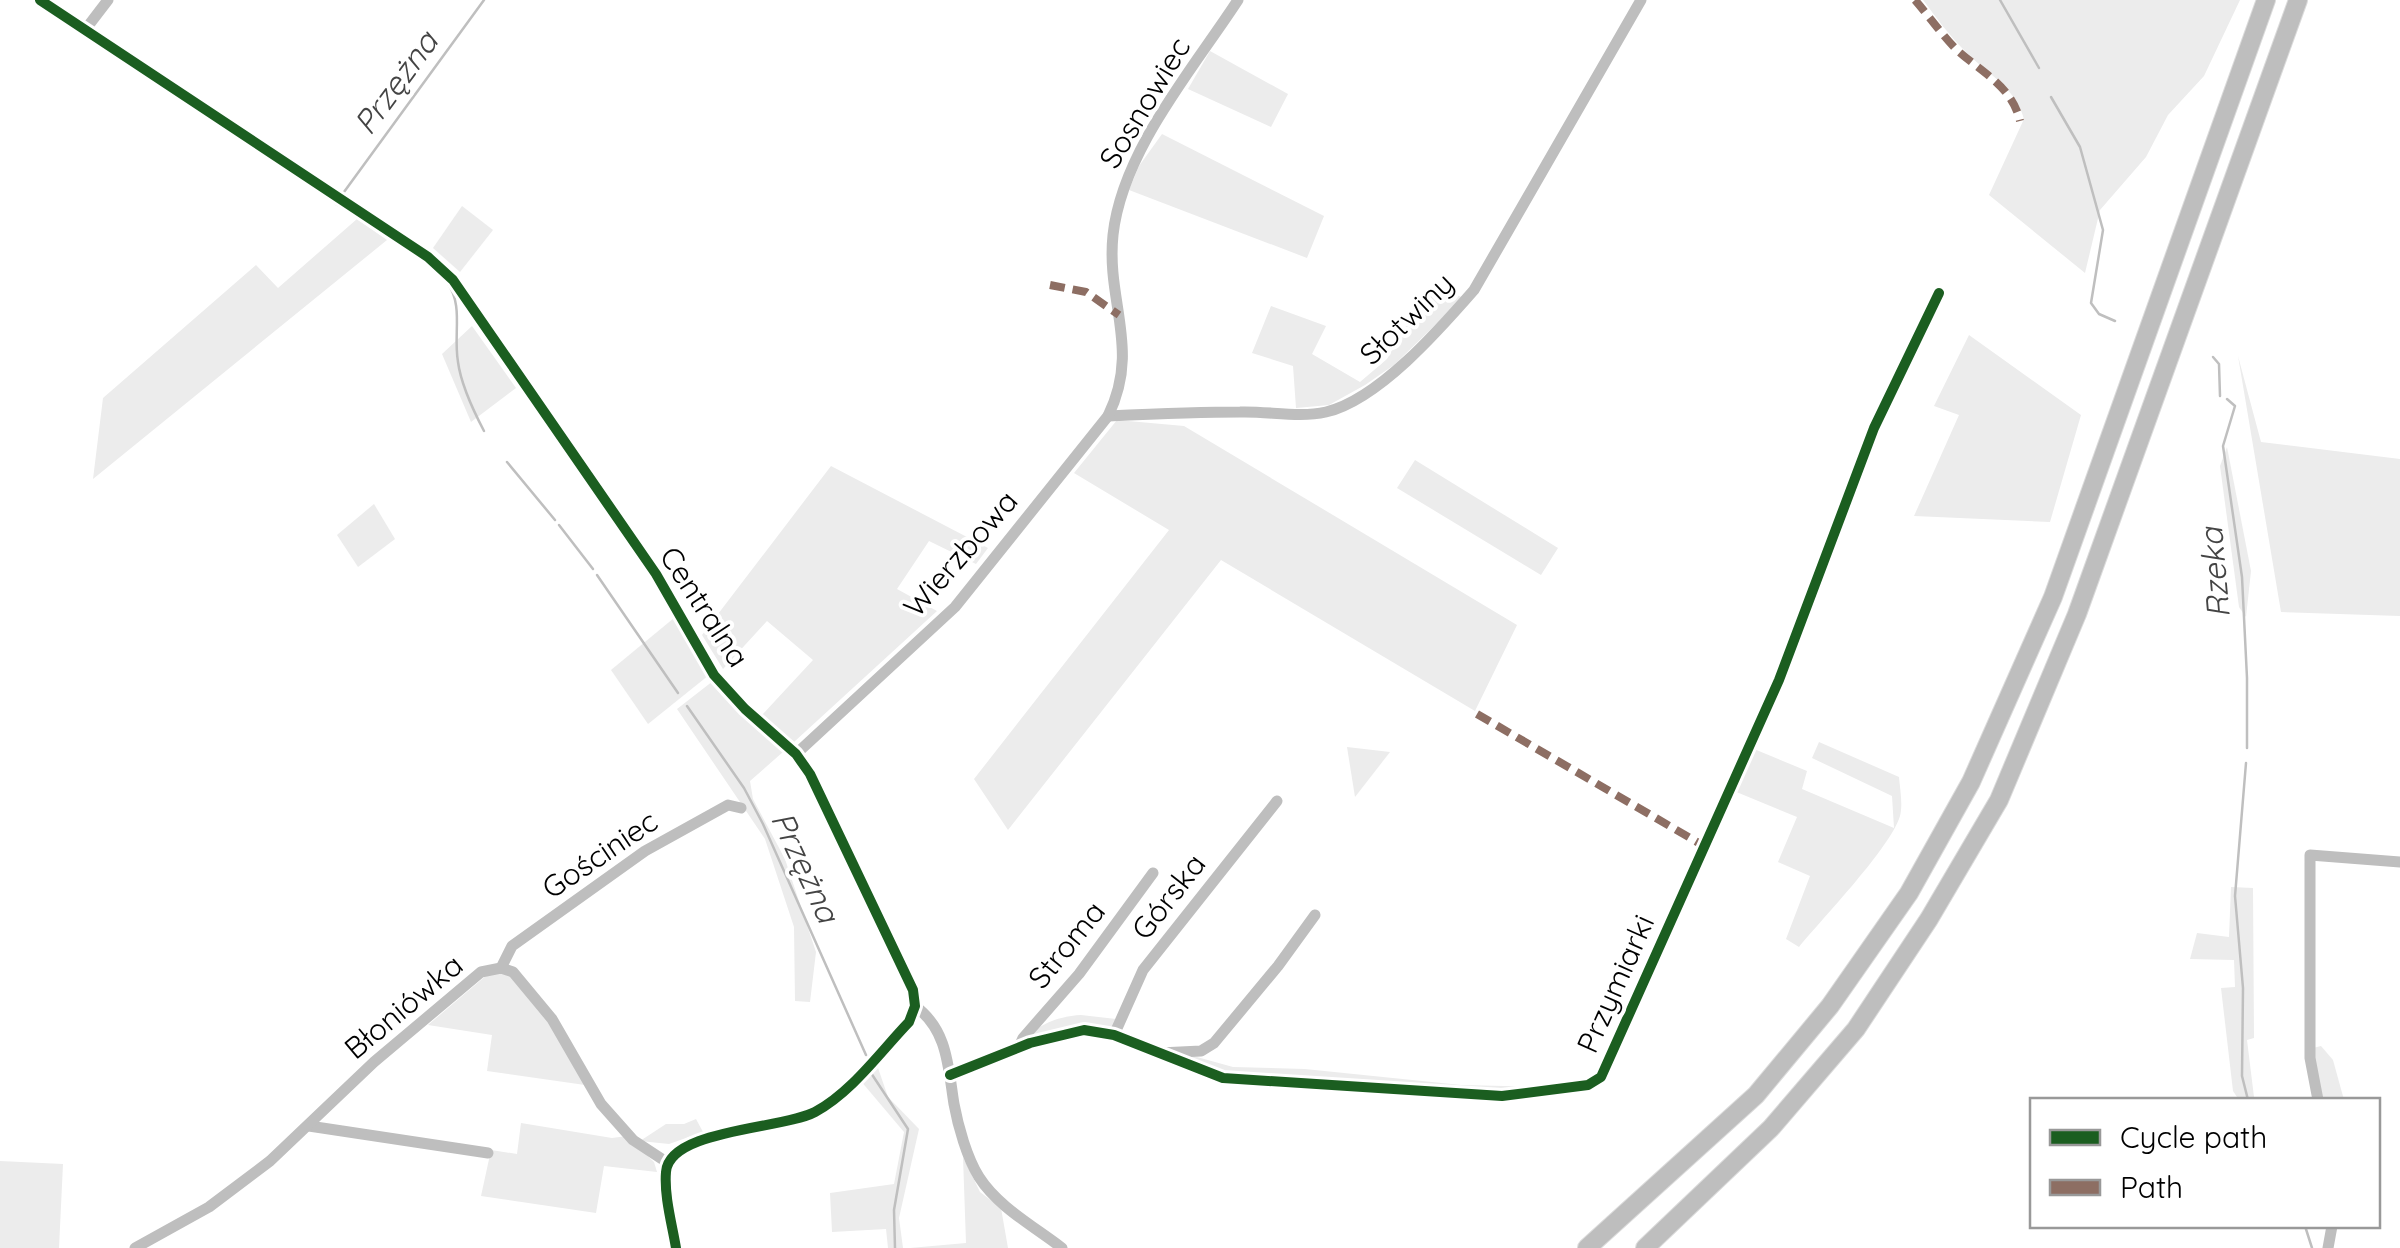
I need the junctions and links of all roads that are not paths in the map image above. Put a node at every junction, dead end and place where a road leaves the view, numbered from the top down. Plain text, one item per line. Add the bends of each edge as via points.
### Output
1 (40, 0) edge
2 (108, 0) edge
3 (1238, 0) edge
4 (1641, 0) edge
5 (2266, 0) edge
6 (2298, 2) edge
7 (85, 30) junction
8 (1938, 294) dead end
9 (1108, 416) junction
10 (796, 754) junction
11 (1278, 800) dead end
12 (740, 808) dead end
13 (2400, 862) edge
14 (1153, 873) dead end
15 (1314, 916) dead end
16 (501, 968) junction
17 (915, 1006) junction
18 (1114, 1034) junction
19 (1020, 1047) junction
20 (1160, 1054) junction
21 (950, 1075) junction
22 (2318, 1098) edge
23 (309, 1126) junction
24 (488, 1153) dead end
25 (668, 1163) junction
26 (135, 1248) edge
27 (676, 1248) edge
28 (1062, 1248) edge
29 (1587, 1248) edge
30 (1645, 1248) edge

1 - 7 street, Centralna
2 - 7 street
3 - 9 street, Sosnowiec via 1123,187 1113,237 1122,380
4 - 9 street, Słotwiny via 1474,290 1368,392 1310,414
5 - 29 highway via 2053,597 1971,782 1909,893 1830,1006 1756,1094
6 - 30 highway via 2077,614 1999,800 1856,1028 1771,1128
7 - 10 street, Centralna via 428,257 452,280 656,574 714,675
8 - 20 street, Przymiarki via 1874,428 1779,680 1601,1077 1502,1096 1223,1078
9 - 10 street, Wierzbowa via 955,607
10 - 17 street, Centralna via 859,874
11 - 18 street, Górska via 1143,970
12 - 16 street, Gościniec via 728,805 645,851 512,946
13 - 22 street via 2310,855 2310,1058
14 - 19 street, Stroma
15 - 20 street via 1214,1043 1200,1052
16 - 23 street, Błoniówka via 476,977
16 - 25 street, Błoniówka via 513,972 552,1018 611,1115
17 - 21 street, Centralna via 937,1028
17 - 25 street via 910,1022 819,1110 706,1138 680,1149
18 - 19 street, Przymiarki via 1072,1030
18 - 20 street, Przymiarki
19 - 21 street, Przymiarki
21 - 28 street, Centralna via 954,1108 979,1177
23 - 24 street
23 - 26 street, Błoniówka via 221,1198
25 - 27 street

